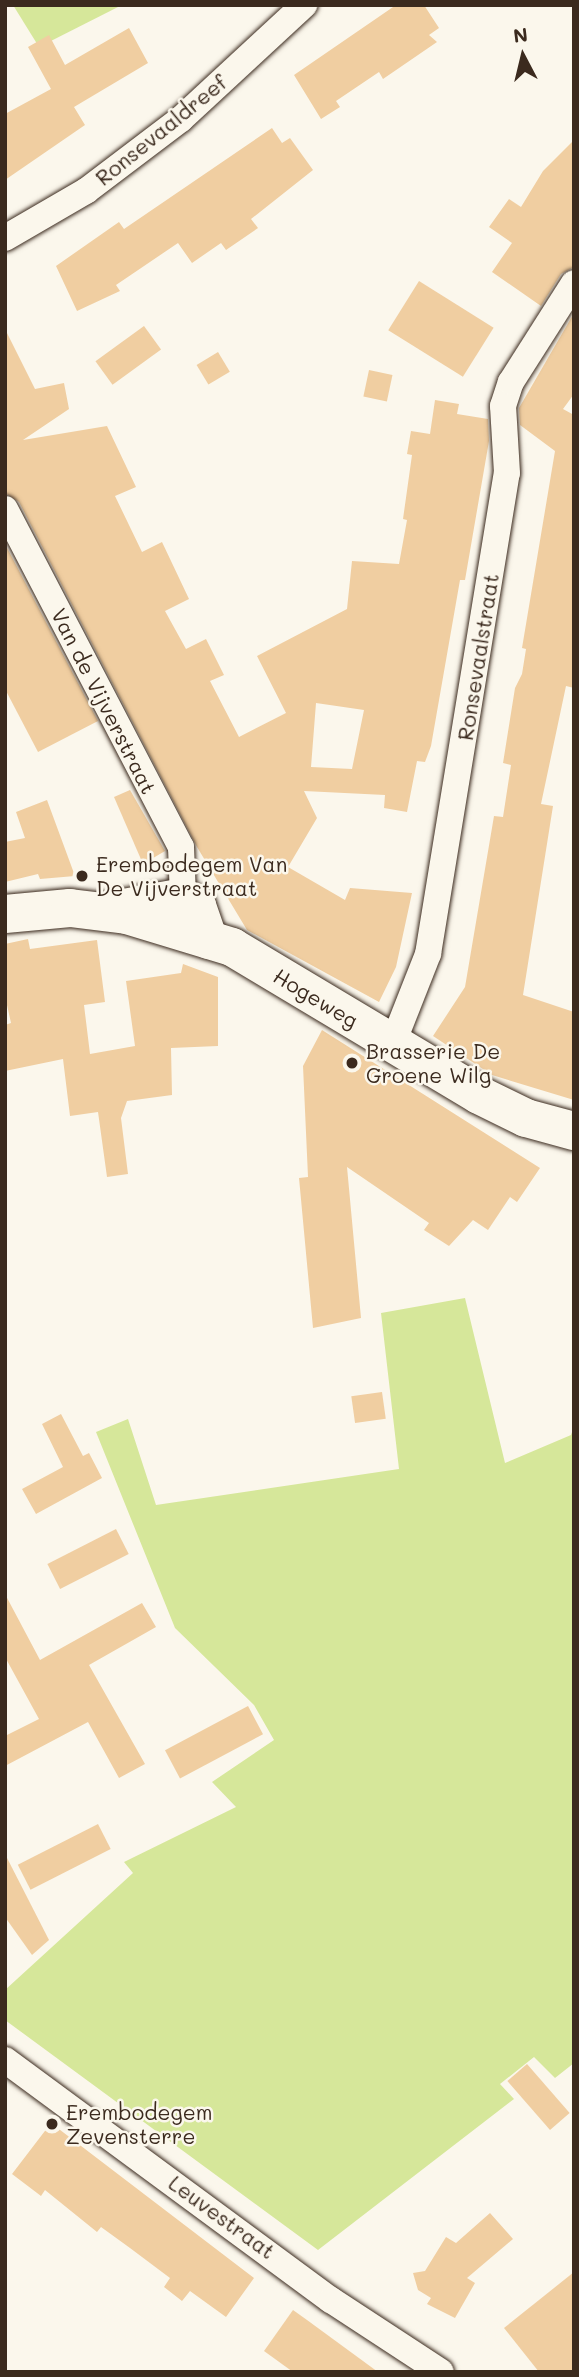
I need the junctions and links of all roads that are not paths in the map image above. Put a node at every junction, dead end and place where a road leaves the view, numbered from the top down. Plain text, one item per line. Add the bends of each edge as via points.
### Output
1 (304, 5) edge
2 (5, 238) edge
3 (574, 283) edge
4 (5, 509) edge
5 (183, 897) junction
6 (100, 912) junction
7 (5, 914) edge
8 (209, 940) junction
9 (393, 1043) junction
10 (574, 1131) edge
11 (5, 2060) edge
12 (441, 2372) edge

1 - 2 street, Ronsevaaldreef via 181,119 86,191
3 - 9 street, Ronsevaalstraat via 511,382 503,406 508,472 428,954
4 - 5 street, Van de Vijverstraat via 181,847
5 - 6 street, Hogeweg
5 - 8 street via 197,906
6 - 7 street, Hogeweg via 70,908
6 - 8 street, Hogeweg via 127,915
8 - 9 street, Hogeweg via 232,947
9 - 10 street, Hogeweg via 526,1118
11 - 12 street, Leuvestraat via 331,2300

